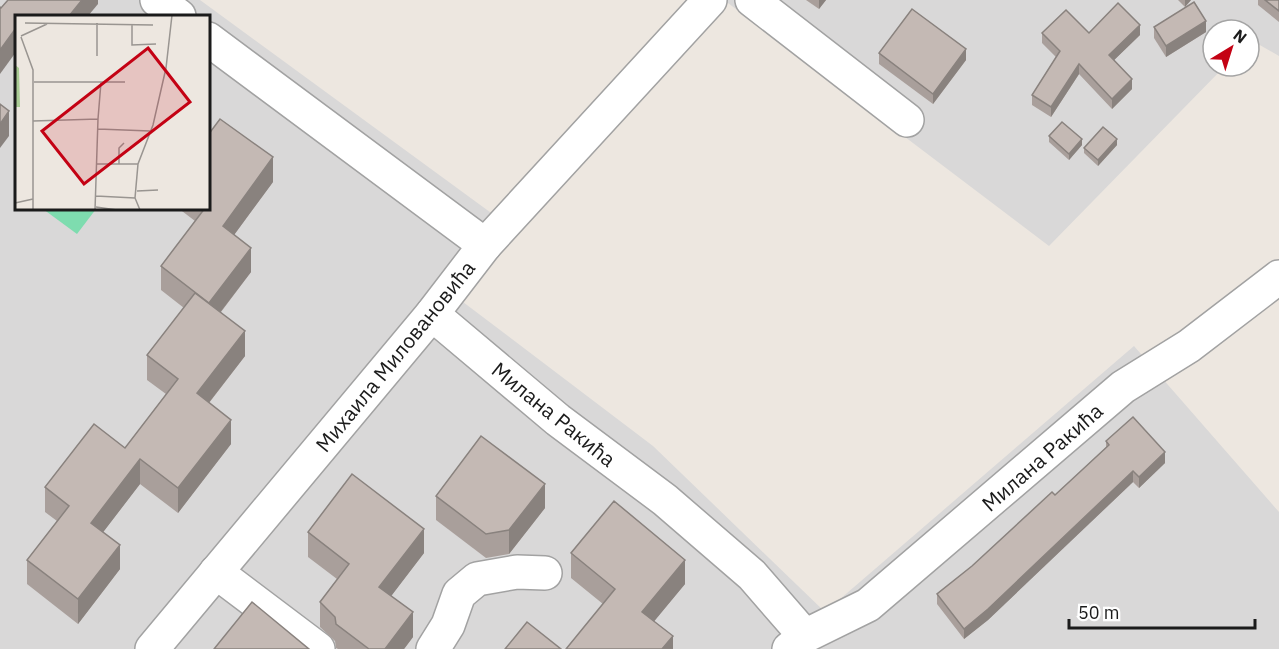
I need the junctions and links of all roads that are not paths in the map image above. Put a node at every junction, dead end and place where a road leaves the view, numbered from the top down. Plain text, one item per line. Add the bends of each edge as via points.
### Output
1 (157, 0) edge
2 (710, 0) edge
3 (752, 0) edge
4 (178, 15) edge
5 (210, 40) edge
6 (907, 120) dead end
7 (485, 245) junction
8 (1279, 277) edge
9 (432, 314) junction
10 (216, 572) junction
11 (545, 573) dead end
12 (797, 643) edge
13 (152, 649) edge
14 (318, 649) edge
15 (433, 649) edge

1 - 4 street
2 - 7 street
3 - 6 street
5 - 7 street, Михаила Миловановића
7 - 9 street, Михаила Миловановића
8 - 12 street, Милана Ракића via 1189,346 1123,387 868,605
9 - 10 street, Михаила Миловановића
9 - 12 street, Милана Ракића via 558,420 665,500 752,575
10 - 13 street, Михаила Миловановића
10 - 14 street
11 - 15 street via 517,572 477,579 459,594 448,625

